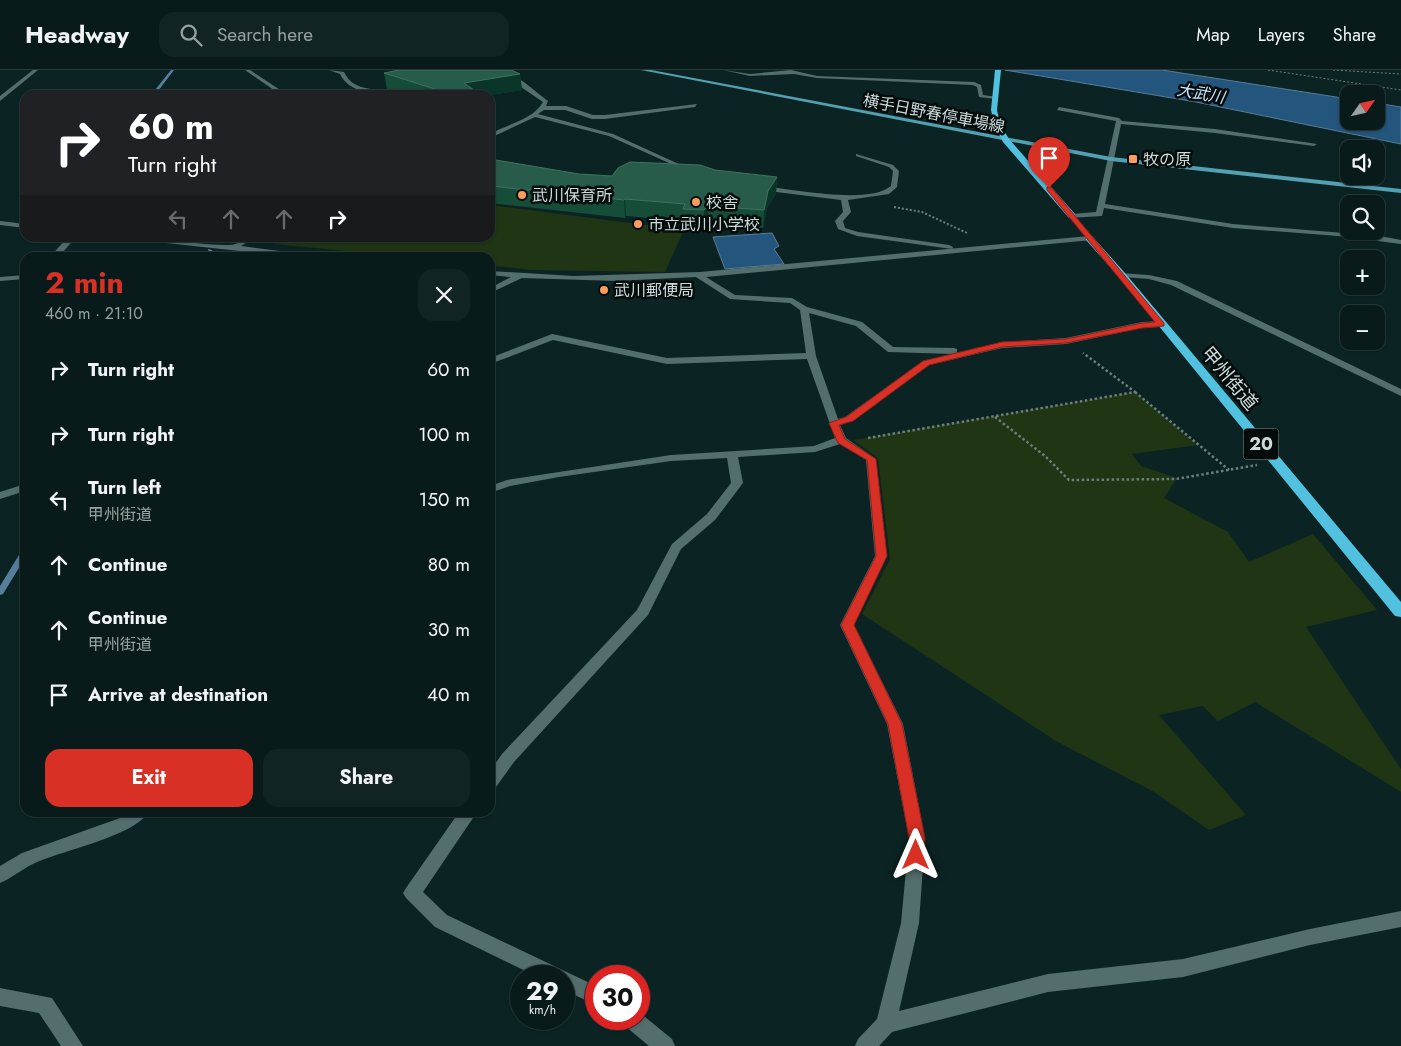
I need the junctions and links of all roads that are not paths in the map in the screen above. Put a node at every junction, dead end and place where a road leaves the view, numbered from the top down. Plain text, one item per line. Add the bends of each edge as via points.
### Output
1 (36, 70) edge
2 (247, 70) edge
3 (331, 70) edge
4 (498, 70) edge
5 (643, 70) edge
6 (725, 70) edge
7 (784, 70) edge
8 (998, 70) edge
9 (795, 73) junction
10 (277, 90) edge
11 (364, 90) edge
12 (995, 97) junction
13 (0, 99) edge
14 (695, 105) dead end
15 (544, 108) junction
16 (1059, 109) dead end
17 (534, 115) junction
18 (1118, 122) junction
19 (495, 133) edge
20 (1006, 140) junction
21 (1314, 144) dead end
22 (858, 154) dead end
23 (1111, 159) junction
24 (686, 177) edge
25 (753, 187) edge
26 (1401, 192) edge
27 (846, 198) dead end
28 (1101, 206) junction
29 (0, 223) edge
30 (1077, 223) junction
31 (20, 225) edge
32 (1089, 238) junction
33 (1401, 240) edge
34 (67, 242) edge
35 (181, 242) edge
36 (243, 242) edge
37 (234, 247) junction
38 (972, 250) junction
39 (260, 251) joint
40 (58, 252) edge
41 (270, 252) edge
42 (495, 273) edge
43 (1122, 275) junction
44 (520, 276) junction
45 (699, 276) junction
46 (20, 277) edge
47 (0, 279) edge
48 (495, 288) edge
49 (804, 309) junction
50 (1161, 324) junction
51 (972, 351) junction
52 (811, 356) junction
53 (495, 359) edge
54 (1400, 392) edge
55 (834, 423) junction
56 (841, 440) junction
57 (732, 454) junction
58 (495, 488) edge
59 (20, 490) edge
60 (0, 496) edge
61 (1401, 612) edge
62 (495, 776) edge
63 (134, 817) edge
64 (465, 817) edge
65 (0, 875) edge
66 (1401, 919) edge
67 (533, 965) edge
68 (0, 997) edge
69 (886, 1024) junction
70 (646, 1030) edge
71 (73, 1046) edge
72 (666, 1046) edge
73 (865, 1046) edge

1 - 13 street
2 - 10 street
3 - 11 street via 342,73 354,88
4 - 15 street via 546,102
5 - 20 main road, 横手日野春停車場線
6 - 9 street via 750,75
7 - 9 street
8 - 12 highway
9 - 12 street via 817,77 962,82 979,86 981,96
12 - 20 highway via 997,124
14 - 15 street via 605,117 592,117 566,108
15 - 17 street
16 - 18 street
17 - 19 street
17 - 24 street via 612,135 696,176
18 - 21 street
18 - 23 street
20 - 23 main road, 横手日野春停車場線
20 - 30 highway
22 - 27 street via 891,166 896,171 894,187 888,193
23 - 26 main road, 横手日野春停車場線
23 - 28 street
25 - 38 street via 844,198 847,212 839,221 842,229 857,234
28 - 30 street via 1099,214
28 - 33 street via 1232,226
29 - 31 street
30 - 32 street
32 - 38 street
32 - 43 highway, 甲州街道 / 20
34 - 40 street
35 - 37 street
36 - 37 street
37 - 39 street
38 - 45 street
39 - 41 street
42 - 44 street
43 - 50 highway, 甲州街道 / 20
43 - 54 street via 1174,283
44 - 45 street
44 - 48 street
45 - 49 street via 733,297 792,301
46 - 47 street
49 - 51 street via 859,324 891,350
49 - 52 street
50 - 51 street via 1066,341 1002,345
50 - 61 highway, 甲州街道 / 20
51 - 55 street via 926,363 849,419
52 - 53 street via 667,360 552,337
52 - 55 street
55 - 56 street
56 - 57 street via 815,449
56 - 69 street via 872,459 881,556 847,625 895,724 917,838 910,923
57 - 58 street via 671,458 568,472
57 - 62 street via 737,483 711,517 676,547 643,612
59 - 60 street
63 - 65 street via 126,823 28,858
64 - 67 street via 412,893 441,921
66 - 69 street via 1183,968 1048,983
68 - 71 street via 44,1005
69 - 73 street
70 - 72 street

